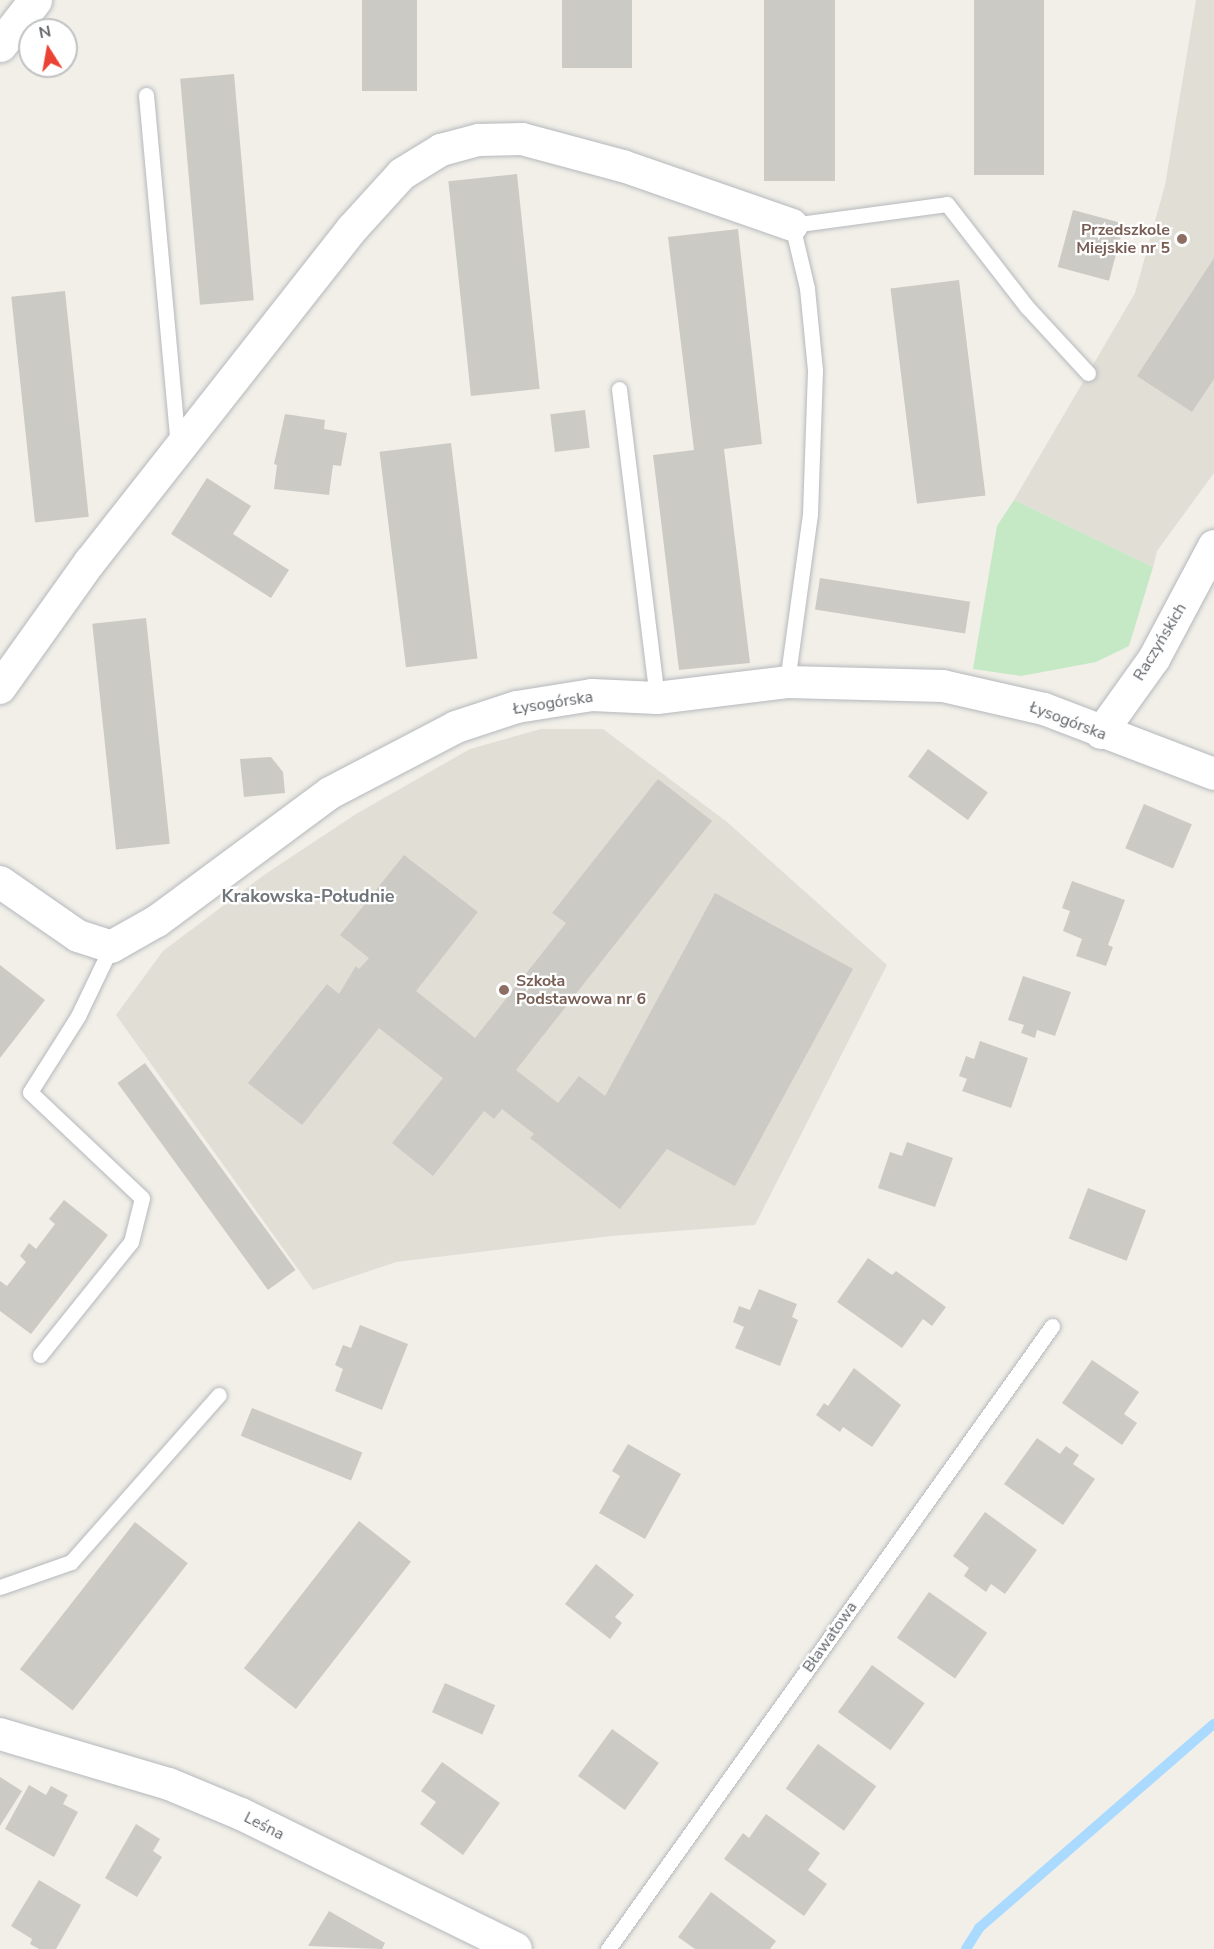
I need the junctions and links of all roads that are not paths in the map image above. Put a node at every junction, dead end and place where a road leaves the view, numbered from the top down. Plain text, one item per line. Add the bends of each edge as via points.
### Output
1 (35, 0) edge
2 (0, 45) edge
3 (146, 95) dead end
4 (792, 225) junction
5 (1088, 373) dead end
6 (619, 389) dead end
7 (178, 448) junction
8 (1214, 546) edge
9 (788, 682) junction
10 (0, 688) edge
11 (657, 698) junction
12 (1101, 733) junction
13 (1214, 774) edge
14 (0, 882) edge
15 (111, 947) junction
16 (1052, 1326) dead end
17 (40, 1355) dead end
18 (219, 1395) dead end
19 (0, 1587) edge
20 (0, 1734) edge
21 (516, 1949) edge
22 (608, 1949) edge

1 - 2 street
3 - 7 lane
4 - 5 lane via 947,204 1027,307
4 - 7 street via 623,166 522,139 479,140 441,150 402,174 352,229
4 - 9 lane via 807,288 815,370 810,514
6 - 11 lane
7 - 10 street
8 - 12 street, Raczyńskich via 1154,659
9 - 11 street, Łysogórska
9 - 12 street, Łysogórska via 943,686 1044,709
11 - 15 street, Łysogórska via 592,695 517,707 456,727 330,793 157,921
12 - 13 street, Łysogórska
14 - 15 street via 78,936
15 - 17 lane via 78,1016 30,1092 142,1198 130,1242
16 - 22 lane, Bławatowa
18 - 19 lane via 71,1562
20 - 21 street, Leśna via 169,1784 241,1814

